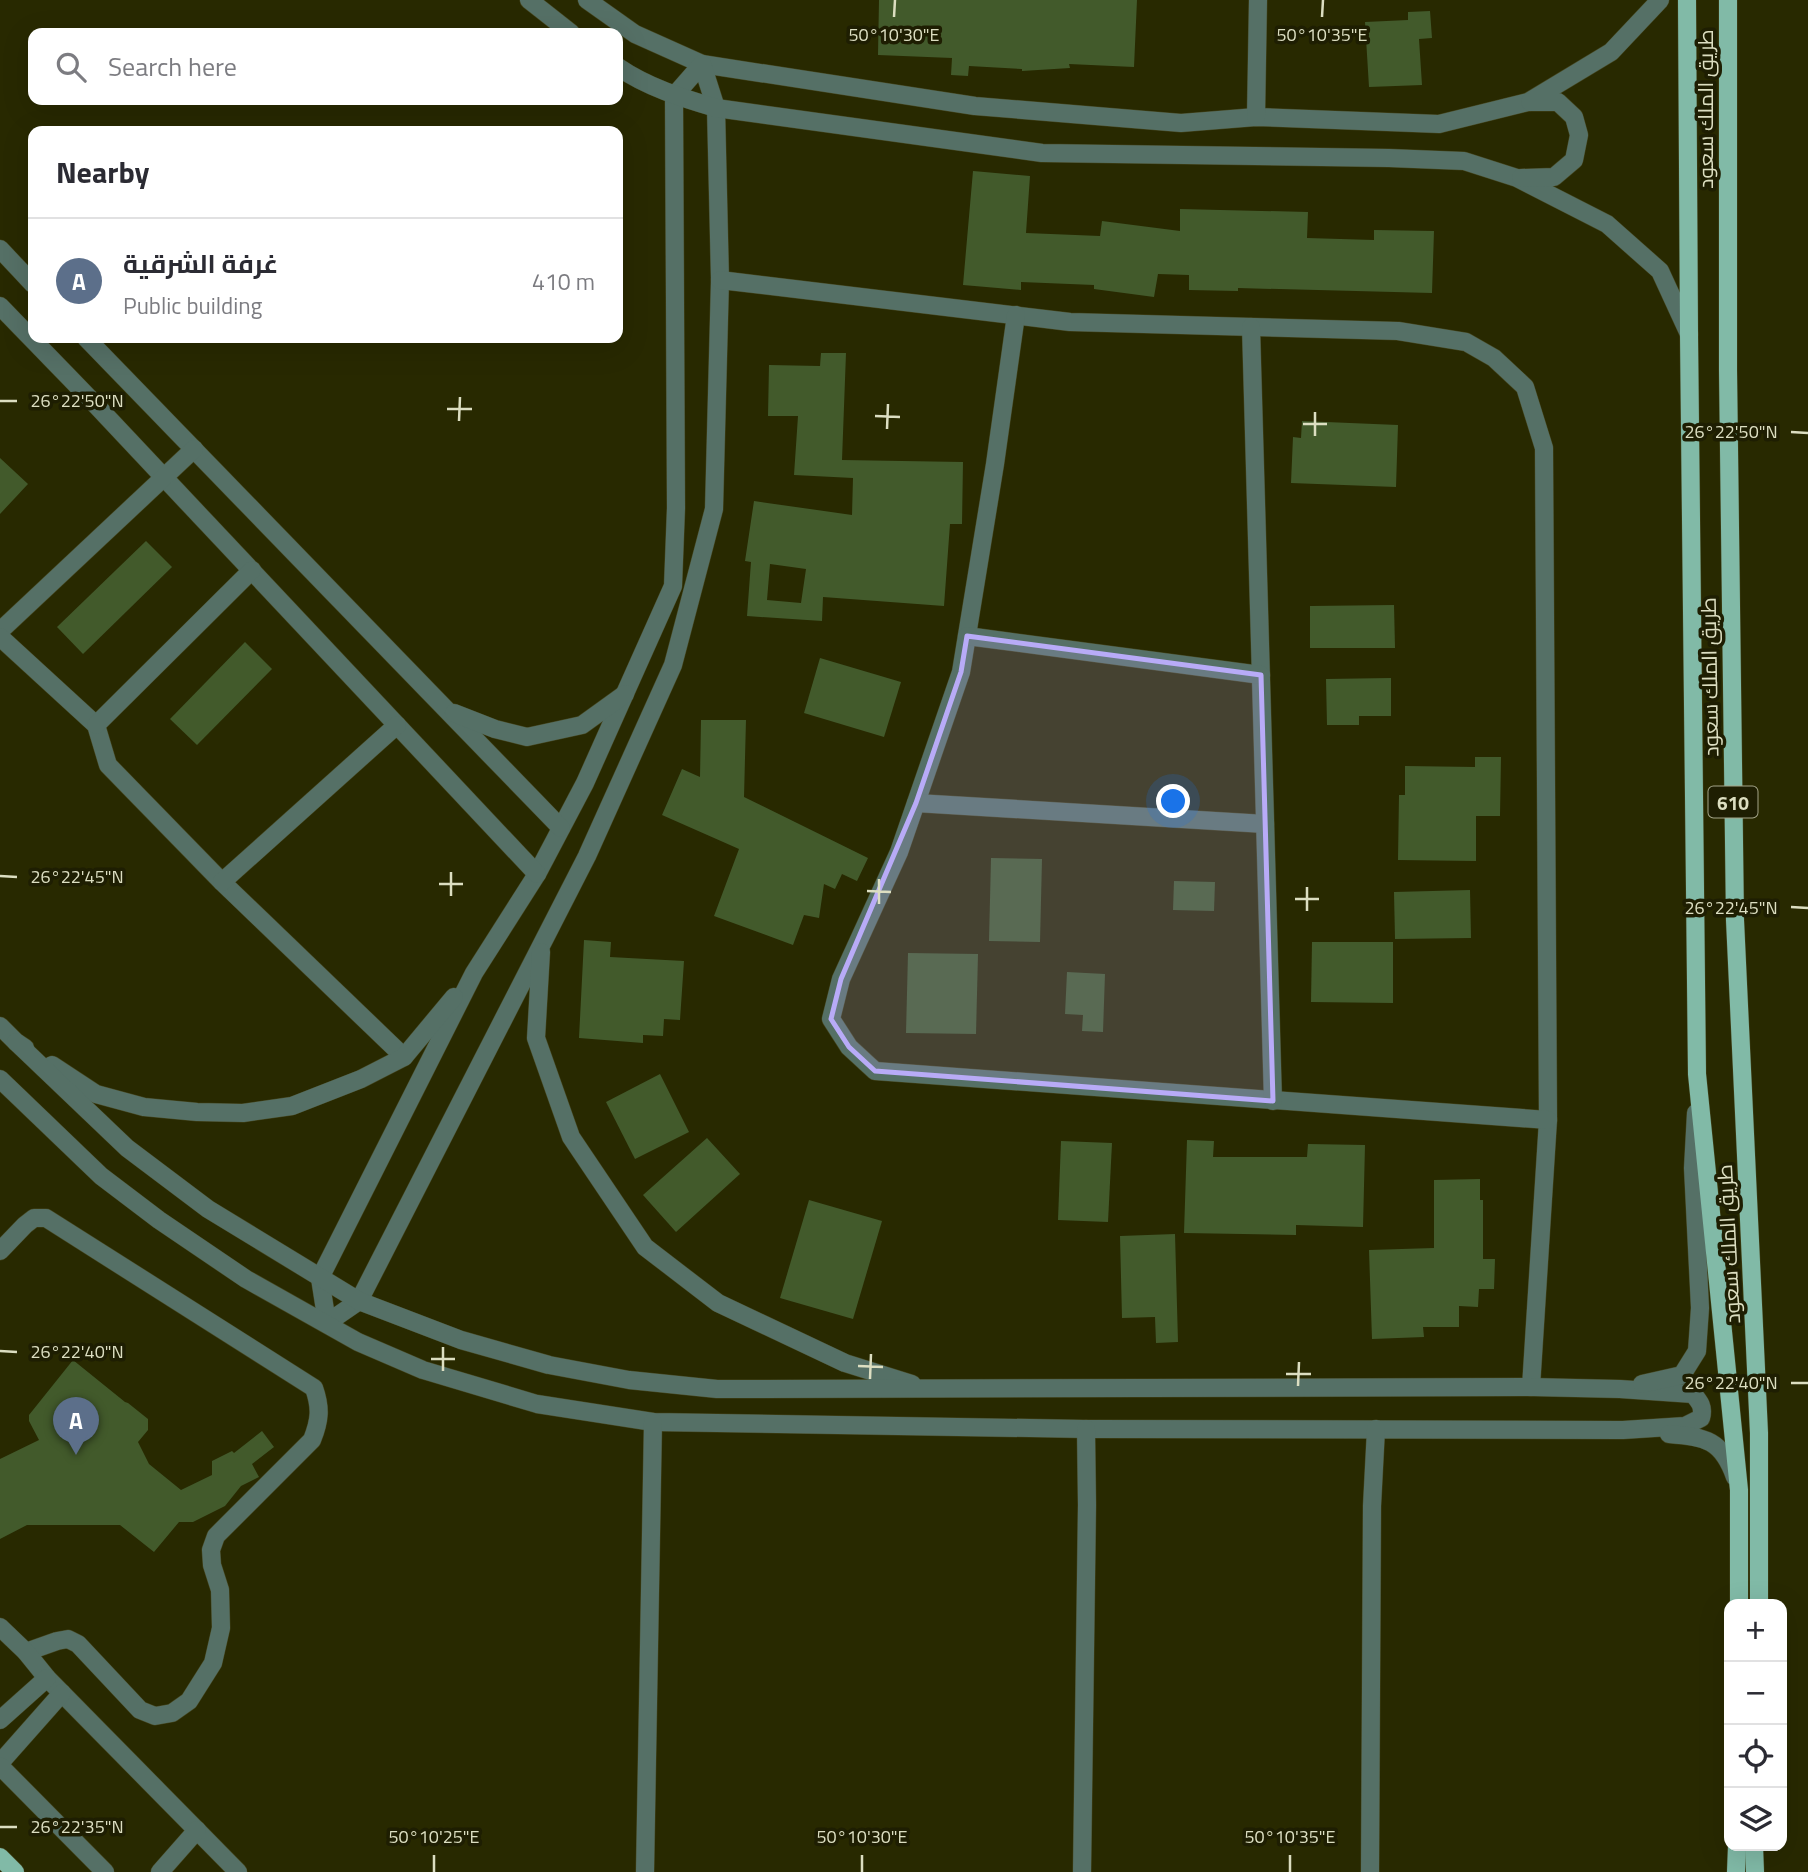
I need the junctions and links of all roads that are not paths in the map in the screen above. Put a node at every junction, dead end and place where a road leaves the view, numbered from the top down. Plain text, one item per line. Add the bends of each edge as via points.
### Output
1 (529, 0) edge
2 (587, 0) edge
3 (1258, 0) edge
4 (1660, 0) edge
5 (1687, 0) edge
6 (1728, 0) edge
7 (565, 28) edge
8 (702, 64) junction
9 (623, 70) edge
10 (674, 96) junction
11 (1528, 102) junction
12 (716, 108) junction
13 (1256, 117) junction
14 (1517, 178) junction
15 (0, 249) edge
16 (28, 279) edge
17 (720, 280) junction
18 (0, 306) edge
19 (1016, 315) junction
20 (1251, 327) junction
21 (1689, 334) junction
22 (28, 335) edge
23 (35, 343) edge
24 (91, 343) edge
25 (194, 449) junction
26 (163, 477) junction
27 (252, 570) junction
28 (0, 631) edge
29 (967, 636) junction
30 (0, 637) edge
31 (1261, 675) junction
32 (625, 694) junction
33 (448, 711) junction
34 (397, 724) junction
35 (96, 725) junction
36 (916, 803) junction
37 (1265, 824) junction
38 (561, 828) junction
39 (537, 874) junction
40 (222, 882) junction
41 (542, 945) junction
42 (474, 973) junction
43 (0, 1026) edge
44 (16, 1042) junction
45 (404, 1057) junction
46 (1698, 1074) junction
47 (0, 1079) edge
48 (1273, 1101) junction
49 (1548, 1120) junction
50 (0, 1251) edge
51 (320, 1278) junction
52 (359, 1301) junction
53 (327, 1323) junction
54 (1531, 1387) junction
55 (929, 1389) junction
56 (1620, 1389) junction
57 (653, 1422) junction
58 (1086, 1429) junction
59 (1376, 1429) junction
60 (1623, 1430) junction
61 (1740, 1490) junction
62 (1739, 1599) edge
63 (1759, 1599) edge
64 (0, 1627) edge
65 (26, 1652) junction
66 (47, 1678) junction
67 (62, 1693) junction
68 (0, 1720) edge
69 (0, 1765) edge
70 (197, 1830) junction
71 (1737, 1851) edge
72 (1754, 1851) edge
73 (1763, 1851) edge
74 (0, 1857) edge
75 (15, 1872) edge
76 (105, 1872) edge
77 (160, 1872) edge
78 (238, 1872) edge
79 (645, 1872) edge
80 (1082, 1872) edge
81 (1370, 1872) edge
82 (1737, 1872) edge
83 (1755, 1872) edge
84 (1764, 1872) edge

1 - 7 street
2 - 8 street via 635,34
3 - 13 street
4 - 11 street via 1611,52
5 - 21 main road
6 - 63 main road, طريق الملك سعود / 610 via 1735,920 1759,1433
8 - 10 street
8 - 12 street
8 - 13 street via 975,106 1181,123
9 - 10 street
10 - 12 street
10 - 32 street via 673,586
11 - 13 street via 1439,124
11 - 14 street via 1558,102 1574,117 1579,135 1574,160 1554,177
12 - 14 street via 1042,153 1464,160
12 - 17 street
14 - 21 street via 1607,224 1660,271
15 - 16 street
17 - 19 street
17 - 41 street via 714,509 673,665
18 - 22 street
19 - 20 street via 1070,322
19 - 29 street
20 - 31 street
20 - 49 street via 1398,331 1466,342 1494,358 1525,387 1544,448
21 - 46 main road
23 - 26 street
24 - 25 street
25 - 26 street
25 - 33 street
26 - 27 street
26 - 28 street
27 - 34 street
27 - 35 street
29 - 31 street
29 - 36 street via 961,672
30 - 35 street
31 - 37 street
32 - 33 street via 582,725 527,737
32 - 38 street
33 - 38 street
34 - 39 street
34 - 40 street
35 - 40 street via 108,765
36 - 37 street
36 - 48 street via 899,852 841,979 831,1019 849,1047 875,1071
37 - 48 street
38 - 39 street
39 - 42 street
40 - 45 street
41 - 52 street
41 - 55 street via 536,1038 570,1137 645,1247 718,1303 845,1363
42 - 45 street
42 - 51 street
43 - 44 street
44 - 45 street via 96,1094 144,1107 197,1112 243,1113 292,1106
44 - 51 street via 127,1148 208,1209
46 - 56 street via 1693,1168 1700,1308 1697,1351 1682,1375
46 - 61 main road
47 - 53 street via 101,1176 159,1220 246,1279
48 - 49 street
49 - 54 street
50 - 65 street via 34,1218 46,1218 314,1388 319,1401 312,1440 216,1536 211,1550 220,1590 221,1628 214,1663 189,1701 172,1713 155,1716 140,1710 68,1639
51 - 52 street
51 - 53 street
52 - 53 street
52 - 55 street via 461,1340 549,1365 629,1380 716,1389
53 - 57 street via 423,1370 537,1404
54 - 55 street
54 - 56 street
56 - 60 street via 1693,1394 1703,1411 1701,1418 1685,1426
57 - 58 street
57 - 79 street
58 - 59 street
58 - 80 street
59 - 60 street
59 - 81 street
60 - 61 street via 1697,1436 1719,1447
61 - 62 main road
64 - 65 street
65 - 66 street
66 - 67 street
66 - 68 street
67 - 69 street
67 - 70 street
69 - 76 street
70 - 77 street
70 - 78 street
71 - 82 main road
72 - 83 main road
73 - 84 main road
74 - 75 main road

